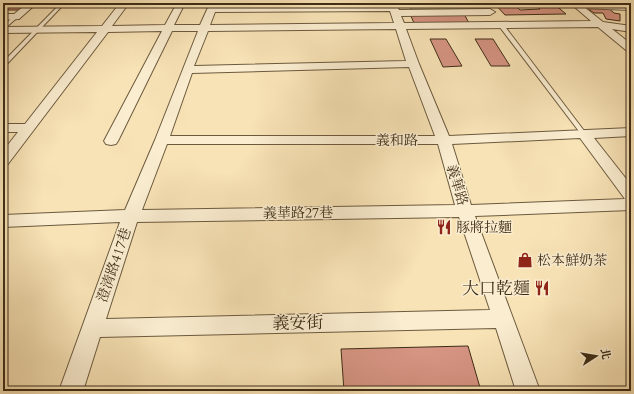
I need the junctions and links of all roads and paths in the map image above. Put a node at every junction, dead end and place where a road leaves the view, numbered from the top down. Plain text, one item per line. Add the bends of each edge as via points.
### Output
1 (33, 3) edge
2 (63, 3) edge
3 (125, 3) edge
4 (181, 3) edge
5 (484, 3) edge
6 (577, 5) edge
7 (213, 6) edge
8 (265, 6) edge
9 (631, 9) edge
10 (490, 12) junction
11 (395, 13) edge
12 (3, 17) edge
13 (16, 17) junction
14 (600, 24) junction
15 (501, 25) junction
16 (168, 28) junction
17 (204, 28) junction
18 (3, 29) edge
19 (38, 29) junction
20 (106, 29) junction
21 (631, 29) edge
22 (631, 49) edge
23 (413, 64) junction
24 (3, 65) edge
25 (187, 70) junction
26 (3, 128) edge
27 (29, 128) junction
28 (631, 132) edge
29 (583, 133) junction
30 (162, 140) junction
31 (444, 140) junction
32 (111, 142) dead end
33 (3, 161) edge
34 (630, 197) edge
35 (465, 211) junction
36 (131, 216) junction
37 (3, 221) edge
38 (502, 319) junction
39 (93, 328) junction
40 (71, 391) edge
41 (528, 391) edge

1 - 13 street
2 - 19 lane
3 - 20 street
4 - 16 street
5 - 10 street
6 - 9 lane
6 - 14 street
7 - 8 street
7 - 17 street, 澄清路417巷
8 - 11 street
10 - 11 street
10 - 15 street
11 - 15 street
11 - 17 street
11 - 23 street, 義華路
12 - 13 street
13 - 18 lane
14 - 15 street
14 - 21 street
14 - 22 street
15 - 29 lane
16 - 17 street
16 - 20 street
16 - 32 street
17 - 25 street, 澄清路417巷
18 - 19 street
19 - 20 street
19 - 24 lane
20 - 27 street
23 - 25 street
23 - 31 street, 義華路
25 - 30 street, 澄清路417巷
26 - 27 street
27 - 33 street
28 - 29 street, 義和路
29 - 31 street, 義和路
29 - 34 street
30 - 31 street, 義和路
30 - 36 street, 澄清路417巷
31 - 35 street, 義華路
34 - 35 street, 義華路27巷
35 - 36 street, 義華路27巷
35 - 38 street, 義華路
36 - 37 street, 義華路27巷
36 - 39 street, 澄清路417巷
38 - 39 street, 義安街
38 - 41 street, 義華路
39 - 40 street, 澄清路417巷

